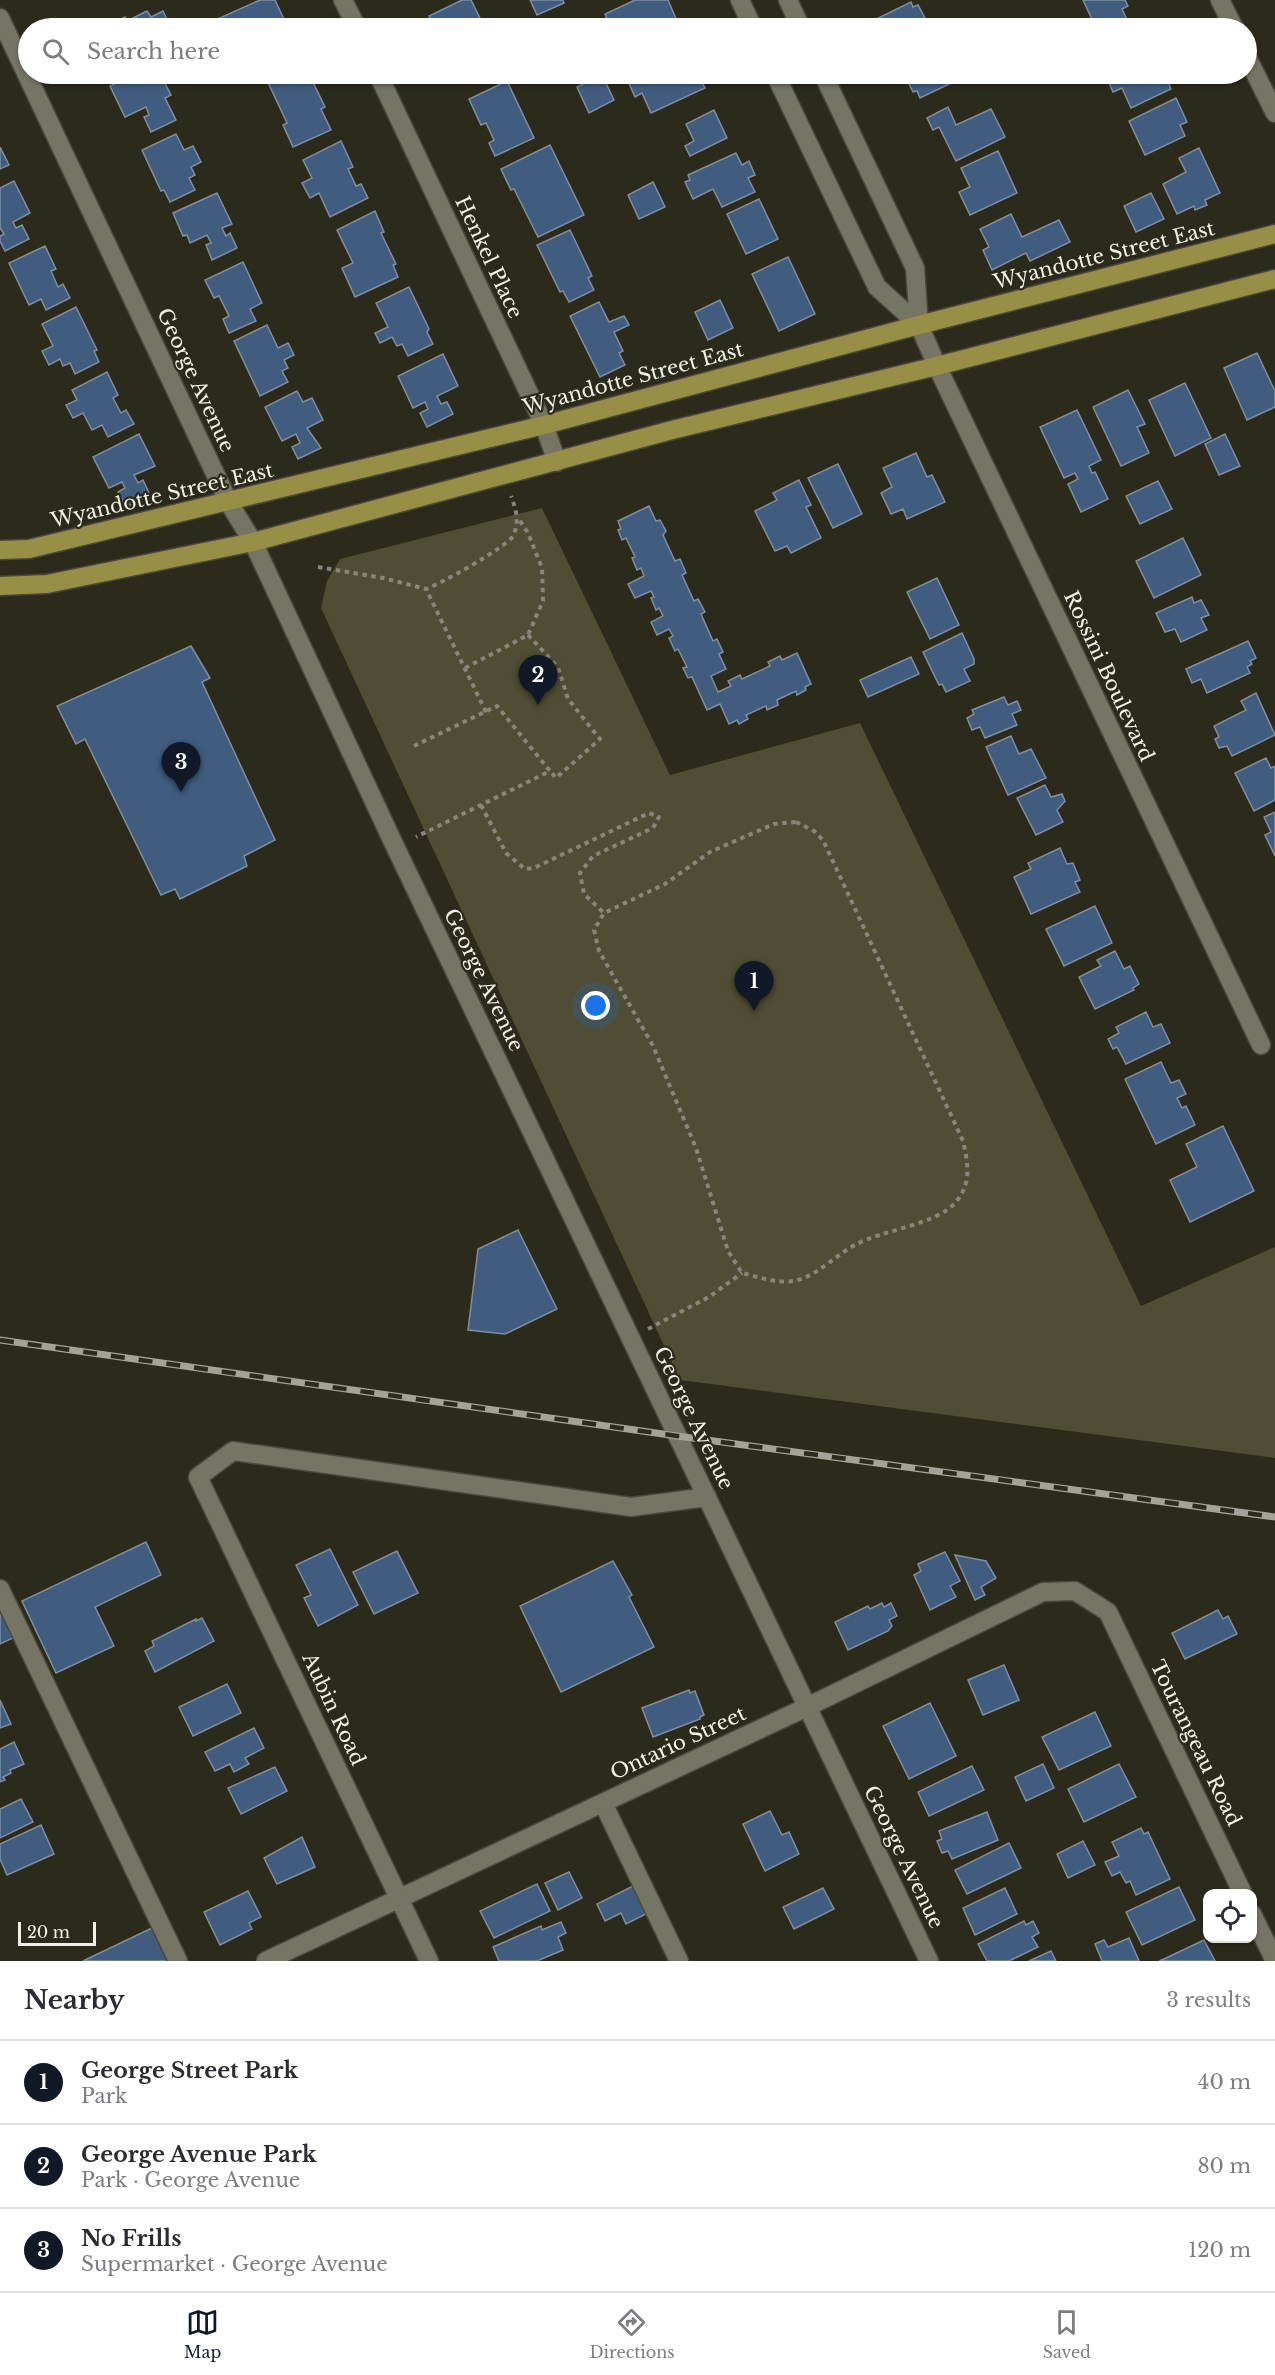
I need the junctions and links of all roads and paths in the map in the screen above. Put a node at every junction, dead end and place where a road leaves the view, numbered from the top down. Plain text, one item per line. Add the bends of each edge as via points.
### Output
1 (343, 0) edge
2 (740, 0) edge
3 (788, 0) edge
4 (1220, 0) edge
5 (0, 18) edge
6 (352, 18) edge
7 (748, 18) edge
8 (796, 18) edge
9 (1229, 18) edge
10 (18, 56) edge
11 (1257, 77) edge
12 (31, 84) edge
13 (383, 84) edge
14 (780, 84) edge
15 (828, 84) edge
16 (1275, 113) edge
17 (1275, 234) edge
18 (1275, 279) edge
19 (919, 325) junction
20 (937, 366) junction
21 (544, 425) junction
22 (557, 462) junction
23 (511, 496) dead end
24 (229, 502) junction
25 (518, 518) junction
26 (253, 542) junction
27 (0, 550) edge
28 (318, 567) dead end
29 (0, 586) edge
30 (426, 589) junction
31 (528, 634) junction
32 (465, 669) junction
33 (486, 712) junction
34 (414, 746) dead end
35 (550, 771) junction
36 (481, 805) junction
37 (416, 837) dead end
38 (604, 913) junction
39 (1260, 1045) dead end
40 (742, 1273) junction
41 (647, 1329) dead end
42 (707, 1497) junction
43 (0, 1589) edge
44 (1108, 1612) joint
45 (807, 1707) junction
46 (603, 1803) junction
47 (1241, 1889) edge
48 (399, 1899) junction
49 (1257, 1924) edge
50 (178, 1961) edge
51 (266, 1961) edge
52 (429, 1961) edge
53 (679, 1961) edge
54 (928, 1961) edge
55 (1275, 1961) edge

1 - 6 street
2 - 7 street
3 - 8 street
4 - 9 street
5 - 10 street, George Avenue
11 - 16 street
12 - 24 street, George Avenue
13 - 21 street, Henkel Place
14 - 19 street, Rossini Boulevard via 877,287
15 - 19 street, Rossini Boulevard via 915,268
17 - 19 main road, Wyandotte Street East
18 - 20 main road
19 - 20 street, Rossini Boulevard
19 - 21 main road, Wyandotte Street East
20 - 22 main road
20 - 39 street, Rossini Boulevard
21 - 22 street, Henkel Place
21 - 24 main road, Wyandotte Street East
22 - 26 main road
23 - 25 path
24 - 26 street, George Avenue
24 - 27 main road, Wyandotte Street East via 29,549
25 - 30 path via 512,538 441,584
25 - 31 path via 542,568 543,601
26 - 29 main road via 47,584
26 - 42 street, George Avenue
28 - 30 path
30 - 32 path
31 - 32 path
31 - 35 path via 558,667 568,699 600,740 556,778
32 - 33 path
33 - 34 path
33 - 35 path via 497,706
35 - 36 path
36 - 37 path
36 - 38 path via 506,853 525,869 649,813 659,817 653,828 593,856 580,873 584,894
38 - 40 path via 594,930 599,951 653,1046 696,1148 728,1251
38 - 40 path via 665,884 710,852 774,824 796,822 814,831 823,840 963,1141 969,1168 965,1189 955,1204 935,1216 856,1244 799,1280 777,1281
40 - 41 path via 709,1297
42 - 45 street, George Avenue
42 - 48 street, Aubin Road via 631,1507 233,1451 198,1477
43 - 50 street
44 - 45 street, Ontario Street via 1076,1591 1043,1592
44 - 47 street, Tourangeau Road
45 - 46 street, Ontario Street
45 - 54 street, George Avenue
46 - 48 street, Ontario Street
46 - 53 street
48 - 51 street, Ontario Street
48 - 52 street, Aubin Road
49 - 55 street

